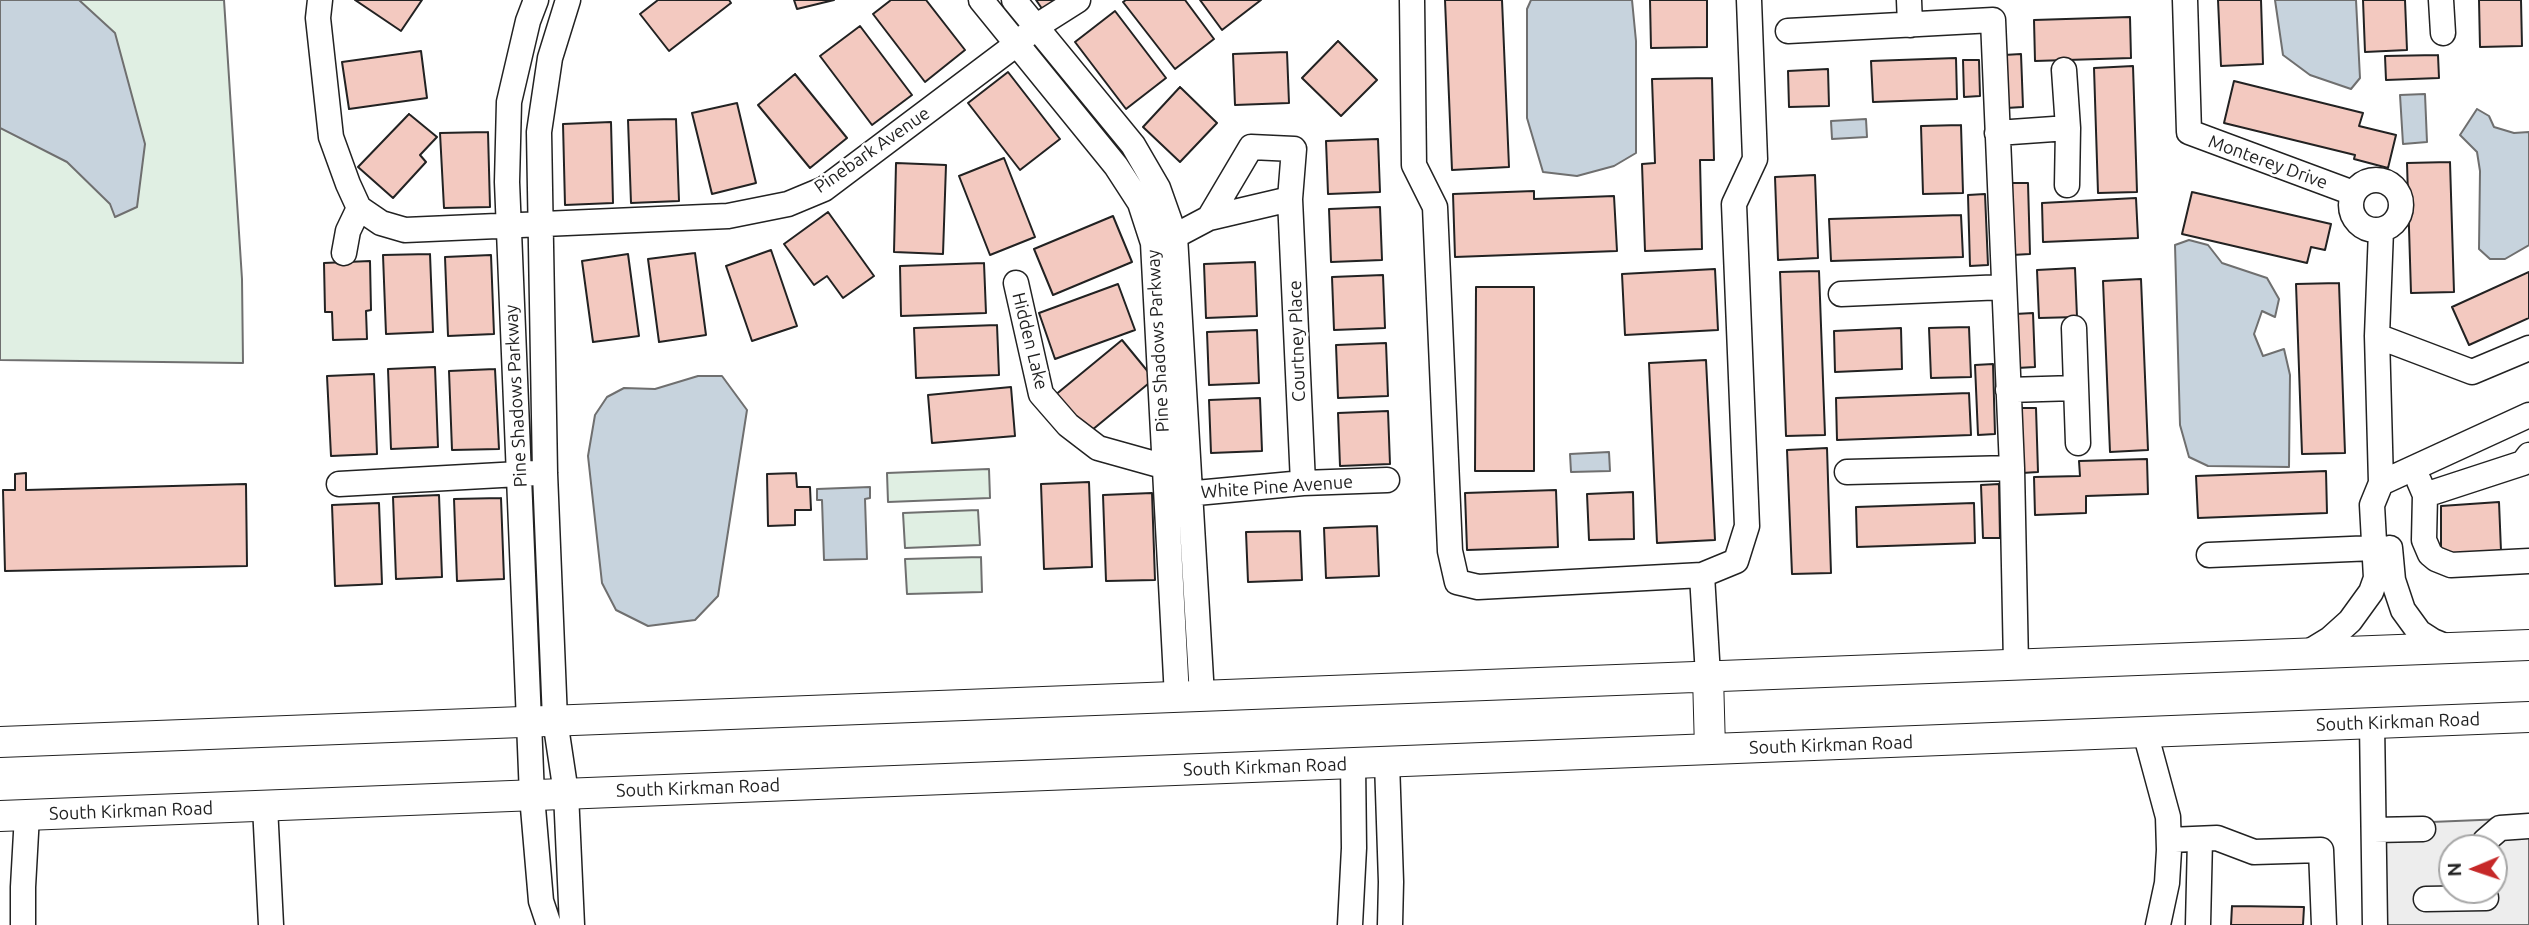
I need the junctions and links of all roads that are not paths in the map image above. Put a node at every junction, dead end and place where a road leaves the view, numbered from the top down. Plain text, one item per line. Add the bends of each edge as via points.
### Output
1 (320, 0) edge
2 (536, 0) edge
3 (568, 0) edge
4 (981, 0) edge
5 (1014, 0) edge
6 (1078, 0) edge
7 (1412, 0) edge
8 (1749, 0) edge
9 (1909, 0) edge
10 (2186, 0) edge
11 (2441, 0) edge
12 (1910, 25) junction
13 (1037, 26) junction
14 (1788, 32) dead end
15 (2442, 33) dead end
16 (1018, 43) junction
17 (2064, 69) dead end
18 (2068, 128) junction
19 (1997, 133) junction
20 (2067, 185) dead end
21 (2353, 193) junction
22 (1290, 199) junction
23 (359, 208) junction
24 (1209, 218) junction
25 (542, 226) junction
26 (508, 227) junction
27 (2381, 230) junction
28 (1164, 239) junction
29 (344, 253) dead end
30 (1016, 283) dead end
31 (2004, 287) junction
32 (1841, 293) dead end
33 (2074, 328) dead end
34 (2377, 335) junction
35 (2529, 348) edge
36 (2076, 388) junction
37 (2008, 390) junction
38 (2524, 418) edge
39 (2078, 443) dead end
40 (2528, 460) edge
41 (1166, 467) junction
42 (1190, 467) junction
43 (2012, 468) junction
44 (2412, 468) junction
45 (1847, 472) dead end
46 (545, 473) junction
47 (520, 474) junction
48 (1387, 480) dead end
49 (1303, 483) junction
50 (2381, 483) junction
51 (338, 484) dead end
52 (1192, 493) junction
53 (1167, 495) junction
54 (2425, 495) junction
55 (2374, 548) junction
56 (2209, 555) dead end
57 (2529, 561) edge
58 (1702, 575) junction
59 (2529, 645) edge
60 (2450, 648) junction
61 (2307, 653) junction
62 (2016, 664) junction
63 (1707, 676) junction
64 (1190, 697) junction
65 (2529, 717) edge
66 (543, 721) junction
67 (2372, 723) junction
68 (2145, 732) junction
69 (0, 742) edge
70 (1710, 750) junction
71 (1387, 762) junction
72 (1353, 764) junction
73 (566, 793) junction
74 (532, 796) junction
75 (265, 806) junction
76 (14, 816) edge
77 (2529, 826) edge
78 (2423, 829) dead end
79 (2374, 830) junction
80 (2493, 834) edge
81 (2200, 839) junction
82 (2169, 840) junction
83 (2426, 899) dead end
84 (2438, 899) edge
85 (23, 925) edge
86 (271, 925) edge
87 (549, 925) edge
88 (572, 925) edge
89 (1350, 925) edge
90 (1390, 925) edge
91 (2158, 925) edge
92 (2198, 925) edge
93 (2324, 925) edge
94 (2375, 925) edge

1 - 23 street via 331,137
2 - 26 street, Pine Shadows Parkway via 509,102
3 - 25 street, Pine Shadows Parkway via 550,58 540,132
4 - 16 street, Pine Shadows Parkway
5 - 13 street, Pine Shadows Parkway
6 - 13 street, Pinebark Avenue
7 - 58 street via 1414,165 1435,207 1450,551 1457,582 1478,587
8 - 58 street via 1755,159 1734,204 1746,526 1736,561
9 - 12 street
10 - 21 street, Monterey Drive via 2189,132
11 - 15 street
12 - 14 street
12 - 19 street via 1993,20
13 - 16 street, Pinebark Avenue
13 - 28 street, Pine Shadows Parkway via 1133,145 1157,188
16 - 25 street, Pinebark Avenue via 824,189 788,204 727,216
16 - 28 street, Pine Shadows Parkway via 1116,166
17 - 18 street
18 - 19 street
18 - 20 street
19 - 31 street
21 - 27 street via 2354,219 2369,229
21 - 27 street via 2372,179 2396,189 2400,213
22 - 24 street
22 - 24 street, Courtney Place via 1294,149 1251,148
22 - 49 street, Courtney Place
23 - 26 street, Pinebark Avenue via 381,223 405,230
23 - 29 street
24 - 28 street
25 - 26 street, Pinebark Avenue
25 - 46 street, Pine Shadows Parkway
26 - 47 street, Pine Shadows Parkway
27 - 34 street
28 - 41 street, Pine Shadows Parkway
28 - 42 street, Pine Shadows Parkway
30 - 41 street, Hidden Lake via 1041,394 1068,425 1098,448
31 - 32 street
31 - 37 street
33 - 36 street
34 - 35 street via 2472,372
34 - 50 street
36 - 37 street
36 - 39 street
37 - 43 street
38 - 40 street
38 - 44 street
40 - 54 street
41 - 42 street, Hidden Lake
41 - 53 street, Pine Shadows Parkway
42 - 52 street, Pine Shadows Parkway
43 - 45 street
43 - 62 street
44 - 50 street
44 - 54 street
46 - 47 street
46 - 66 street, Pine Shadows Parkway
47 - 51 street
47 - 66 street, Pine Shadows Parkway
48 - 49 street, White Pine Avenue
49 - 52 street, White Pine Avenue
50 - 55 street via 2372,505
50 - 60 street via 2389,500 2391,569 2397,596 2419,632
52 - 53 street, White Pine Avenue
52 - 64 street, Pine Shadows Parkway
53 - 64 street, Pine Shadows Parkway
54 - 57 street via 2424,540 2436,559 2451,565
55 - 56 street
55 - 61 street via 2376,578 2362,607 2330,639
58 - 63 street
59 - 60 main road
60 - 61 main road
61 - 62 main road
62 - 63 main road
63 - 64 main road
63 - 70 main road
64 - 66 main road
65 - 67 main road, South Kirkman Road
66 - 69 main road
66 - 73 street, Pine Shadows Parkway
66 - 74 street, Pine Shadows Parkway
67 - 68 main road, South Kirkman Road
67 - 79 street
68 - 70 main road, South Kirkman Road
68 - 82 street via 2168,817
70 - 71 main road, South Kirkman Road
71 - 72 main road, South Kirkman Road
71 - 90 street
72 - 73 main road, South Kirkman Road
72 - 89 street
73 - 74 main road, South Kirkman Road
73 - 88 street, Pine Shadows Parkway
74 - 75 main road, South Kirkman Road
74 - 87 street, Pine Shadows Parkway via 541,901
75 - 76 main road, South Kirkman Road
75 - 86 street
76 - 85 street
77 - 80 street via 2500,828
78 - 79 street
79 - 94 street
81 - 82 street
81 - 92 street
81 - 93 street via 2217,838 2254,852 2321,850
82 - 91 street via 2167,883
83 - 84 street

